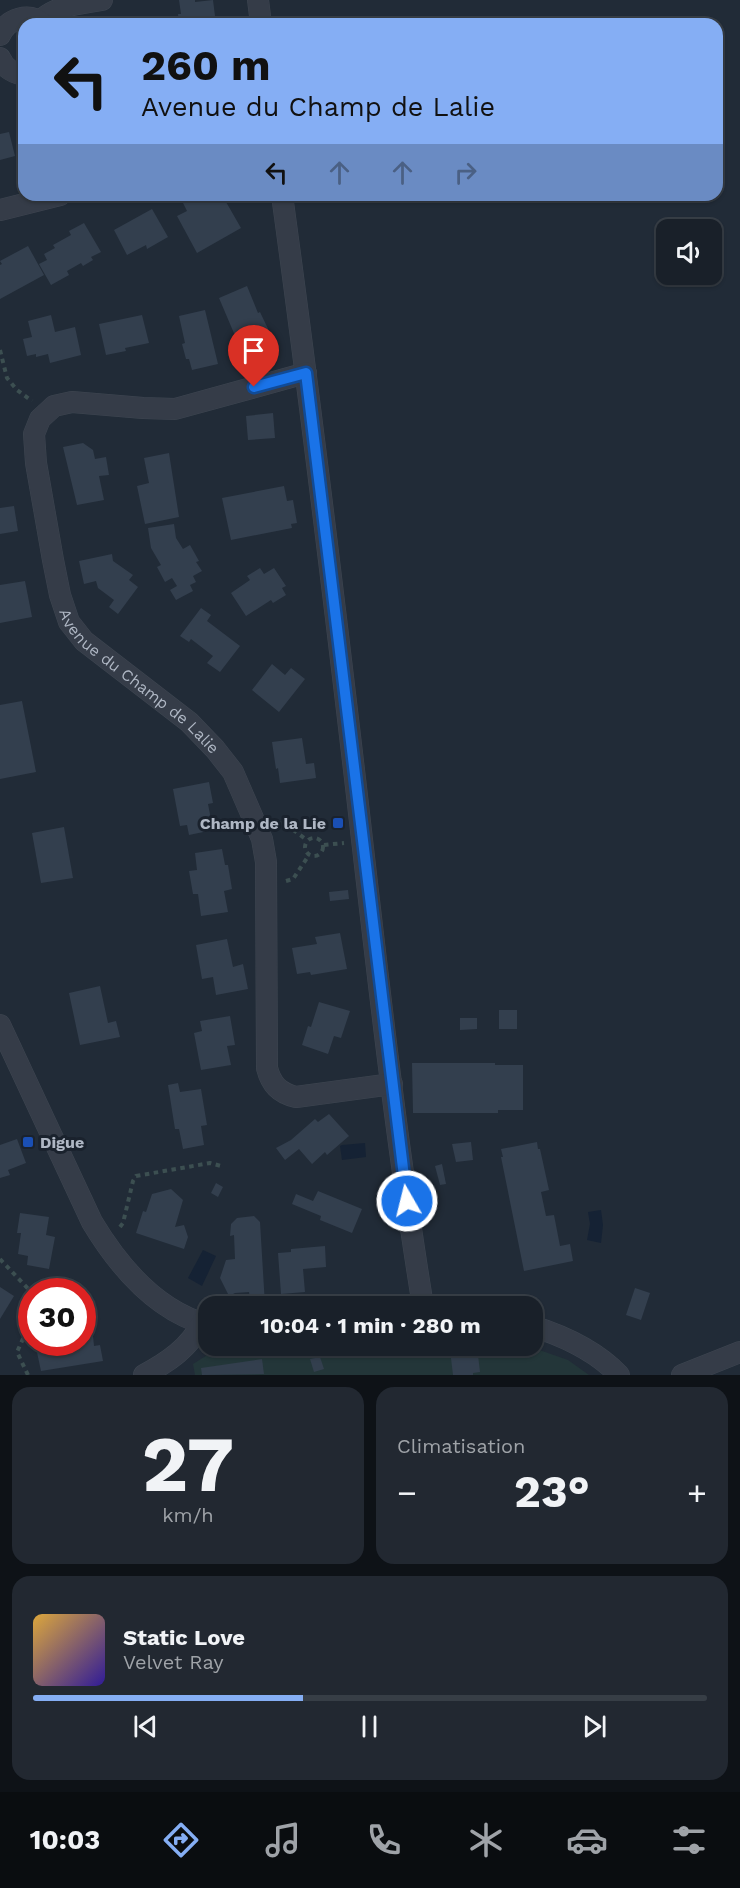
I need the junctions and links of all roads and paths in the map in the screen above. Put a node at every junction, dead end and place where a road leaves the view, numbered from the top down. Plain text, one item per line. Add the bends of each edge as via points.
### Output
1 (102, 0) edge
2 (258, 0) edge
3 (45, 18) edge
4 (260, 18) edge
5 (18, 19) edge
6 (0, 35) edge
7 (0, 58) edge
8 (18, 74) edge
9 (36, 201) edge
10 (283, 201) edge
11 (0, 210) edge
12 (0, 350) edge
13 (306, 373) junction
14 (47, 412) junction
15 (309, 855) junction
16 (266, 888) junction
17 (0, 1025) edge
18 (4, 1048) edge
19 (392, 1084) junction
20 (222, 1166) dead end
21 (104, 1242) junction
22 (0, 1259) edge
23 (18, 1278) edge
24 (421, 1296) edge
25 (198, 1321) edge
26 (543, 1330) edge
27 (198, 1333) edge
28 (740, 1352) edge
29 (19, 1356) edge
30 (172, 1367) edge
31 (28, 1375) edge
32 (144, 1375) edge
33 (619, 1375) edge
34 (682, 1375) edge

1 - 3 street via 60,8
2 - 4 street
5 - 6 street via 3,28
7 - 8 street via 3,65
9 - 11 street
10 - 13 street
12 - 14 path via 7,378
13 - 14 street via 175,409 72,402
13 - 19 street
14 - 16 street, Avenue du Champ de Lalie via 34,434 36,464 52,561 69,622 84,640 189,722 233,772 262,839
15 - 15 path via 315,857 323,851 324,845 317,838 305,845
15 - 16 path via 292,879
16 - 19 street, Avenue du Champ de Lalie via 270,1080 281,1091 296,1097
17 - 18 street
18 - 21 street
19 - 24 street
20 - 21 path via 210,1163 136,1176 123,1223
21 - 25 street via 144,1290
22 - 23 path
26 - 33 street via 579,1345
27 - 30 street
28 - 34 street
29 - 31 path
30 - 32 street

